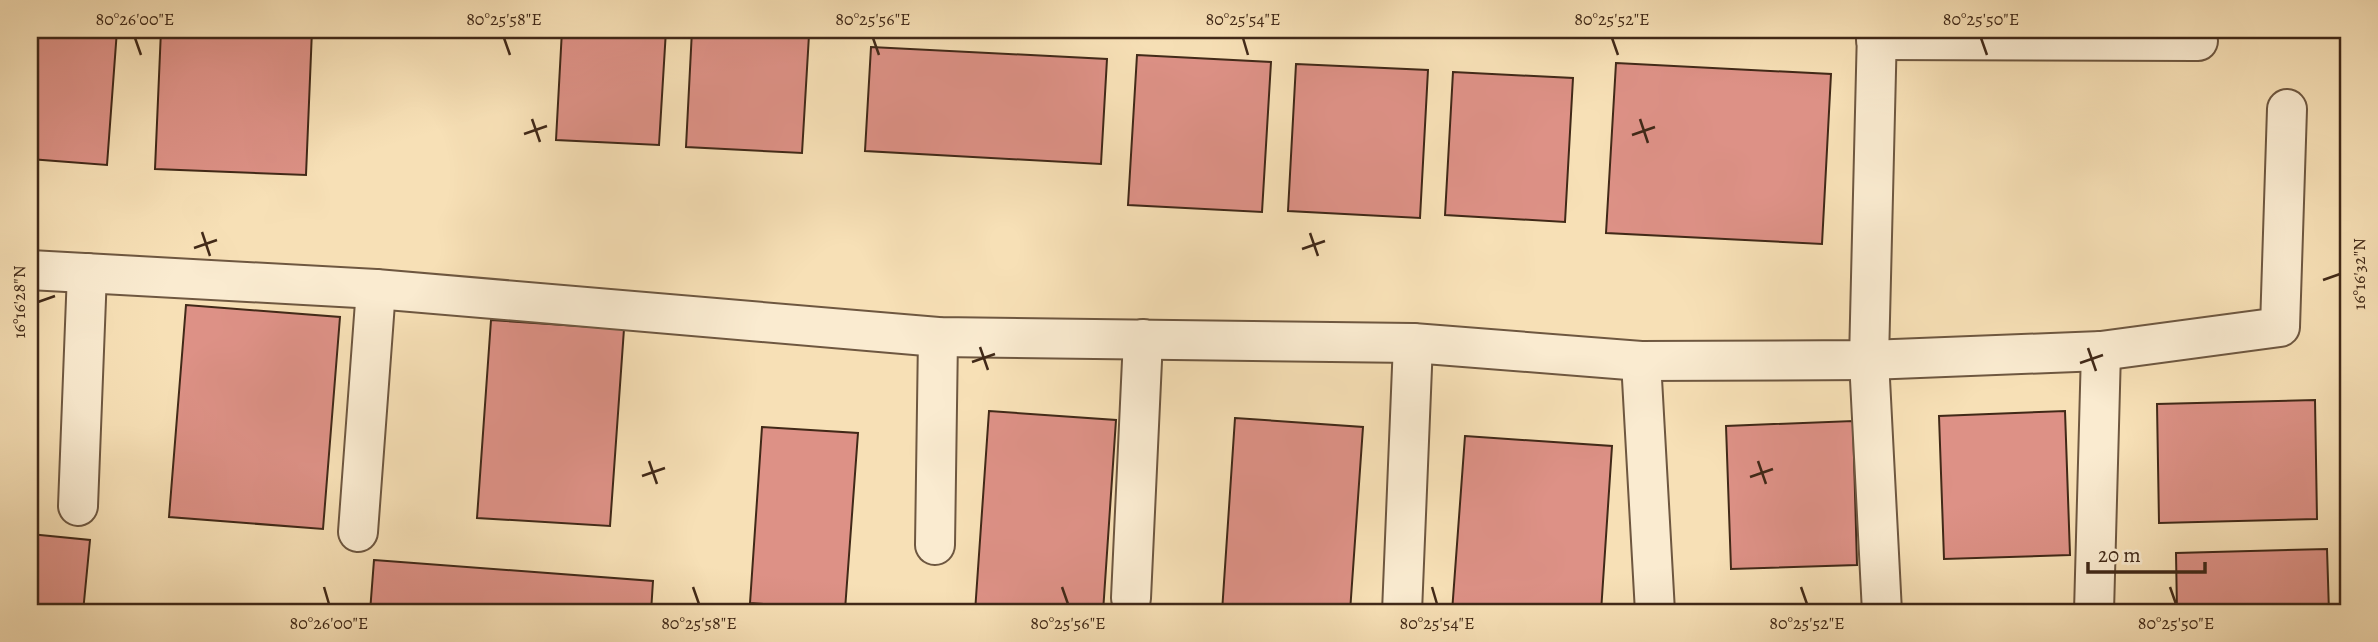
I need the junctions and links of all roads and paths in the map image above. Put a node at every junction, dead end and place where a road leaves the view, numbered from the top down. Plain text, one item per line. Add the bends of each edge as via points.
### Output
1 (1877, 35) edge
2 (2198, 41) dead end
3 (2287, 108) dead end
4 (30, 270) edge
5 (87, 274) junction
6 (376, 289) junction
7 (938, 337) junction
8 (1143, 339) junction
9 (1413, 343) junction
10 (2101, 351) junction
11 (1869, 360) junction
12 (1641, 361) junction
13 (78, 506) dead end
14 (358, 532) dead end
15 (935, 545) dead end
16 (1131, 598) dead end
17 (1402, 612) edge
18 (1655, 612) edge
19 (1882, 612) edge
20 (2094, 612) edge

1 - 2 lane
1 - 11 lane
3 - 10 lane via 2280,327
4 - 5 lane
5 - 6 lane
5 - 13 lane
6 - 7 lane
6 - 14 lane
7 - 8 lane
7 - 15 lane
8 - 9 lane
8 - 16 lane
9 - 12 lane
9 - 17 lane
10 - 11 lane
10 - 20 lane
11 - 12 lane
11 - 19 lane
12 - 18 lane

